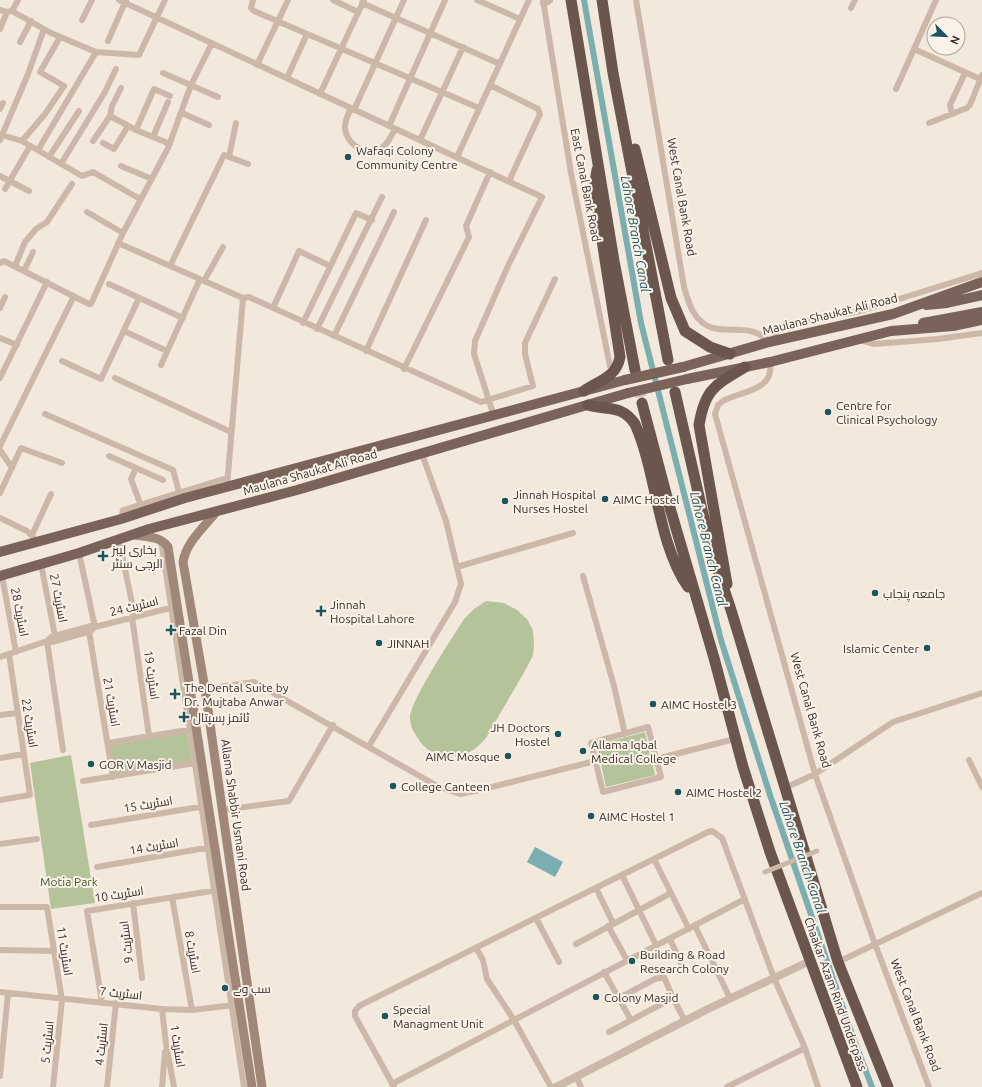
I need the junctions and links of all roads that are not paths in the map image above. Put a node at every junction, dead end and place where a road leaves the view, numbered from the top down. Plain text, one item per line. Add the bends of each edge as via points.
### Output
1 (18, 0) edge
2 (92, 0) edge
3 (165, 0) edge
4 (253, 0) edge
5 (288, 0) edge
6 (333, 0) edge
7 (404, 0) edge
8 (445, 0) edge
9 (477, 0) edge
10 (529, 0) edge
11 (602, 0) edge
12 (636, 0) edge
13 (855, 0) edge
14 (936, 0) edge
15 (124, 1) edge
16 (363, 1) edge
17 (545, 1) edge
18 (570, 1) edge
19 (851, 8) dead end
20 (0, 10) edge
21 (9, 12) junction
22 (358, 12) junction
23 (156, 17) junction
24 (396, 18) junction
25 (520, 19) junction
26 (82, 20) dead end
27 (31, 21) junction
28 (278, 22) junction
29 (0, 29) edge
30 (44, 29) junction
31 (430, 33) junction
32 (307, 34) junction
33 (60, 36) junction
34 (108, 41) dead end
35 (20, 42) dead end
36 (212, 43) junction
37 (463, 47) junction
38 (341, 48) junction
39 (914, 49) junction
40 (96, 52) junction
41 (374, 63) junction
42 (500, 64) junction
43 (257, 65) junction
44 (116, 69) dead end
45 (163, 72) dead end
46 (613, 73) junction
47 (965, 73) junction
48 (981, 77) edge
49 (287, 78) junction
50 (411, 79) junction
51 (192, 85) junction
52 (490, 85) junction
53 (122, 88) dead end
54 (896, 89) dead end
55 (442, 92) junction
56 (979, 93) edge
57 (320, 94) junction
58 (218, 97) dead end
59 (102, 98) junction
60 (112, 106) junction
61 (479, 108) junction
62 (352, 109) junction
63 (79, 111) dead end
64 (182, 113) junction
65 (952, 114) junction
66 (110, 116) junction
67 (236, 123) dead end
68 (929, 123) dead end
69 (209, 125) dead end
70 (128, 126) junction
71 (392, 127) junction
72 (136, 130) junction
73 (2, 133) edge
74 (153, 137) junction
75 (420, 140) junction
76 (22, 141) junction
77 (93, 141) dead end
78 (103, 143) dead end
79 (170, 144) junction
80 (30, 146) junction
81 (38, 150) junction
82 (49, 157) junction
83 (229, 157) junction
84 (457, 157) junction
85 (598, 160) junction
86 (61, 164) junction
87 (248, 164) dead end
88 (121, 166) dead end
89 (490, 172) junction
90 (0, 176) edge
91 (152, 179) junction
92 (9, 181) junction
93 (509, 181) junction
94 (72, 184) dead end
95 (5, 189) dead end
96 (29, 191) dead end
97 (382, 197) dead end
98 (140, 199) junction
99 (87, 212) dead end
100 (394, 212) dead end
101 (372, 220) junction
102 (426, 220) dead end
103 (123, 233) junction
104 (118, 243) junction
105 (223, 247) dead end
106 (34, 252) dead end
107 (0, 263) edge
108 (15, 266) junction
109 (170, 266) junction
110 (330, 266) junction
111 (24, 271) junction
112 (982, 273) edge
113 (556, 279) dead end
114 (202, 280) junction
115 (47, 282) junction
116 (982, 282) edge
117 (109, 284) dead end
118 (982, 295) edge
119 (74, 296) junction
120 (5, 297) dead end
121 (139, 298) junction
122 (243, 298) junction
123 (918, 305) junction
124 (0, 308) edge
125 (274, 308) junction
126 (982, 312) edge
127 (183, 318) junction
128 (982, 320) edge
129 (303, 323) junction
130 (317, 328) junction
131 (897, 330) junction
132 (124, 331) junction
133 (982, 333) edge
134 (334, 336) junction
135 (0, 338) edge
136 (858, 340) junction
137 (771, 342) junction
138 (17, 345) junction
139 (167, 351) junction
140 (366, 351) junction
141 (730, 354) junction
142 (668, 360) dead end
143 (62, 361) dead end
144 (770, 362) junction
145 (161, 365) dead end
146 (745, 367) junction
147 (404, 368) junction
148 (616, 368) junction
149 (635, 370) tunnel mouth
150 (0, 378) edge
151 (115, 378) dead end
152 (584, 391) junction
153 (675, 392) dead end
154 (488, 400) junction
155 (642, 403) tunnel mouth
156 (588, 405) junction
157 (45, 414) dead end
158 (494, 416) junction
159 (231, 432) junction
160 (418, 437) junction
161 (0, 446) edge
162 (0, 450) edge
163 (422, 454) junction
164 (109, 456) dead end
165 (62, 464) dead end
166 (12, 468) junction
167 (136, 468) junction
168 (163, 480) dead end
169 (227, 482) junction
170 (178, 492) junction
171 (0, 493) edge
172 (51, 494) dead end
173 (140, 503) junction
174 (217, 511) junction
175 (0, 518) edge
176 (121, 519) junction
177 (573, 533) dead end
178 (135, 535) junction
179 (34, 538) junction
180 (119, 541) junction
181 (16, 548) junction
182 (0, 552) edge
183 (79, 553) junction
184 (0, 558) edge
185 (41, 564) junction
186 (457, 567) junction
187 (1, 576) edge
188 (583, 576) dead end
189 (696, 597) junction
190 (174, 607) junction
191 (731, 610) junction
192 (133, 617) junction
193 (95, 627) junction
194 (89, 631) junction
195 (55, 636) junction
196 (48, 641) junction
197 (16, 652) junction
198 (9, 654) junction
199 (0, 657) edge
200 (205, 689) junction
201 (191, 691) junction
202 (982, 693) edge
203 (18, 713) junction
204 (0, 715) edge
205 (333, 725) junction
206 (193, 729) junction
207 (625, 734) junction
208 (149, 736) junction
209 (735, 739) junction
210 (108, 743) junction
211 (369, 746) junction
212 (64, 750) dead end
213 (24, 754) junction
214 (0, 758) edge
215 (656, 759) junction
216 (969, 760) dead end
217 (595, 761) junction
218 (198, 762) junction
219 (815, 774) junction
220 (113, 777) junction
221 (83, 781) dead end
222 (982, 787) edge
223 (786, 788) junction
224 (0, 800) edge
225 (205, 806) junction
226 (223, 810) junction
227 (91, 825) dead end
228 (37, 839) dead end
229 (0, 844) edge
230 (212, 847) junction
231 (817, 851) dead end
232 (654, 859) junction
233 (96, 867) dead end
234 (765, 872) dead end
235 (622, 875) junction
236 (596, 888) junction
237 (218, 890) junction
238 (671, 893) junction
239 (982, 894) edge
240 (172, 897) junction
241 (745, 899) junction
242 (133, 903) junction
243 (0, 908) edge
244 (638, 910) junction
245 (536, 918) junction
246 (611, 924) junction
247 (695, 926) junction
248 (689, 929) junction
249 (670, 939) junction
250 (576, 944) dead end
251 (875, 944) junction
252 (656, 945) junction
253 (476, 948) junction
254 (0, 950) edge
255 (54, 951) junction
256 (627, 960) junction
257 (810, 961) junction
258 (559, 962) dead end
259 (838, 962) junction
260 (683, 968) dead end
261 (604, 972) junction
262 (142, 978) dead end
263 (774, 978) junction
264 (0, 992) edge
265 (8, 993) junction
266 (619, 998) junction
267 (673, 998) junction
268 (730, 998) junction
269 (62, 1000) junction
270 (102, 1002) junction
271 (116, 1003) junction
272 (235, 1005) junction
273 (162, 1009) junction
274 (192, 1010) junction
275 (514, 1020) junction
276 (631, 1020) junction
277 (685, 1021) junction
278 (609, 1032) dead end
279 (166, 1044) junction
280 (805, 1048) junction
281 (0, 1076) edge
282 (576, 1076) junction
283 (393, 1085) edge
284 (54, 1087) edge
285 (107, 1087) edge
286 (162, 1087) edge
287 (174, 1087) edge
288 (244, 1087) edge
289 (252, 1087) edge
290 (262, 1087) edge
291 (551, 1087) edge
292 (556, 1087) edge
293 (581, 1087) edge
294 (727, 1087) edge
295 (818, 1087) edge
296 (857, 1087) edge
297 (888, 1087) edge
298 (929, 1087) edge

1 - 21 street
2 - 26 street
3 - 23 street
4 - 28 street via 251,8 254,11
5 - 28 street
6 - 22 street
7 - 24 street
8 - 31 street
9 - 25 street
10 - 25 street
11 - 46 highway
12 - 137 street, West Canal Bank Road via 684,287 691,308 700,320 711,328 750,330 763,335
13 - 19 street
14 - 39 street
15 - 23 street
15 - 34 street
16 - 22 street
16 - 24 street
17 - 148 street, East Canal Bank Road via 571,173 610,366
18 - 85 highway
20 - 21 street
21 - 27 street
21 - 29 street
22 - 38 street
23 - 36 street
23 - 40 street via 140,55
24 - 31 street
24 - 41 street
25 - 42 street
27 - 30 street
27 - 35 street
28 - 32 street
28 - 43 street
30 - 33 street
30 - 73 street via 28,74
31 - 37 street
31 - 50 street
32 - 38 street
32 - 49 street
33 - 40 street
33 - 76 street via 40,72 64,86
36 - 43 street
36 - 51 street
37 - 42 street
37 - 55 street
38 - 41 street
38 - 57 street
39 - 47 street
39 - 54 street
40 - 81 street
41 - 50 street
41 - 62 street
42 - 52 street
43 - 49 street
44 - 59 street
45 - 51 street
46 - 141 highway via 671,298 685,331 710,347
46 - 142 highway
47 - 48 street
47 - 65 street via 950,106
48 - 56 street
49 - 57 street
50 - 55 street
50 - 71 street
51 - 58 street
51 - 64 street
52 - 61 street
52 - 93 street via 538,109 540,114
53 - 60 street
55 - 61 street
55 - 75 street
56 - 65 street via 970,105
57 - 62 street
59 - 60 street
59 - 86 street
60 - 66 street
61 - 84 street
62 - 71 street
62 - 71 street via 346,119 345,128 347,137 361,150 370,151 385,145
63 - 82 street
64 - 69 street
64 - 79 street
65 - 68 street
66 - 70 street
66 - 77 street
67 - 83 street
70 - 72 street
70 - 78 street via 114,149
71 - 75 street
72 - 74 street
72 - 74 street via 154,89 169,99
73 - 76 street
74 - 79 street
75 - 84 street
76 - 80 street
79 - 91 street
80 - 81 street
80 - 92 street
81 - 82 street
82 - 86 street
83 - 87 street
83 - 109 street via 224,155
84 - 89 street
85 - 148 highway via 594,188 620,357
85 - 149 highway
86 - 98 street via 82,176 93,172
88 - 91 street
89 - 93 street
89 - 147 street via 466,226 469,237
90 - 92 street
91 - 98 street
92 - 95 street
92 - 96 street
93 - 154 street via 542,197 475,341 474,354
94 - 108 street via 47,222 36,229 25,242
97 - 101 street
98 - 103 street
99 - 103 street
100 - 134 street
101 - 110 street via 356,213
101 - 130 street
102 - 140 street
103 - 104 street
104 - 109 street
104 - 119 street via 93,302 89,304
105 - 114 street
106 - 111 street
107 - 108 street via 4,261
108 - 111 street
109 - 114 street
110 - 125 street via 299,251
110 - 129 street
111 - 115 street
112 - 137 street via 861,311 780,326
113 - 154 street via 525,343 525,354 533,386
114 - 122 street
114 - 127 street
115 - 119 street
115 - 138 street
116 - 123 main road, Maulana Shaukat Ali Road
117 - 121 street
118 - 123 main road via 947,303
119 - 161 street
120 - 124 street
121 - 127 street
121 - 132 street
122 - 125 street via 249,297
122 - 159 street
123 - 137 main road, Maulana Shaukat Ali Road via 893,314
125 - 129 street
126 - 131 main road via 908,325
127 - 139 street
128 - 131 main road via 953,326
129 - 130 street
130 - 134 street
131 - 136 main road
132 - 139 street
132 - 143 street via 101,379
133 - 136 street via 874,344
134 - 140 street
135 - 138 street
136 - 144 main road
137 - 141 main road, Maulana Shaukat Ali Road
138 - 150 street
139 - 145 street
140 - 147 street
141 - 152 main road, Maulana Shaukat Ali Road, bridge
144 - 146 main road
144 - 219 street, West Canal Bank Road via 769,376 762,386 723,401 718,405 715,414
146 - 156 main road, Maulana Shaukat Ali Road, bridge via 628,393
146 - 191 highway via 719,383 708,394 699,425
147 - 154 street via 475,400
148 - 152 highway via 609,377
151 - 159 street
152 - 158 main road, Maulana Shaukat Ali Road
153 - 191 highway via 712,553
154 - 158 street
155 - 189 highway, Chaakar Azam Rind Underpass
156 - 163 main road, Maulana Shaukat Ali Road
156 - 189 highway via 617,409 630,416 635,424 669,545 682,578
157 - 170 street via 172,470
158 - 160 main road, Maulana Shaukat Ali Road
159 - 169 street
160 - 163 main road
160 - 169 main road, Maulana Shaukat Ali Road
162 - 166 street
163 - 174 main road, Maulana Shaukat Ali Road
163 - 186 street via 446,521
164 - 167 street
165 - 166 street via 21,448
166 - 171 street
167 - 168 street
167 - 173 street via 131,479
169 - 170 street
169 - 176 main road, Maulana Shaukat Ali Road
170 - 173 street
172 - 179 street
173 - 176 street via 123,510
174 - 178 main road, Maulana Shaukat Ali Road
174 - 200 main road, Allama Shabbir Usmani Road via 191,543 183,562
175 - 179 street
176 - 179 main road, Maulana Shaukat Ali Road
177 - 186 street
178 - 180 main road, Maulana Shaukat Ali Road
178 - 190 main road, Allama Shabbir Usmani Road via 161,540 168,547
179 - 181 main road, Maulana Shaukat Ali Road
180 - 183 main road, Maulana Shaukat Ali Road
180 - 192 street, اسٹریٹ 19
181 - 182 main road, Maulana Shaukat Ali Road
181 - 184 main road
183 - 185 main road, Maulana Shaukat Ali Road
183 - 193 street
185 - 187 main road, Maulana Shaukat Ali Road
185 - 195 street, اسٹریٹ 27
186 - 211 street via 461,584 455,602
187 - 197 street, اسٹریٹ 28
188 - 207 street
189 - 209 highway, Chaakar Azam Rind Underpass
190 - 192 street, اسٹریٹ 24
190 - 201 main road, Allama Shabbir Usmani Road
190 - 206 street
191 - 223 highway
192 - 193 street, اسٹریٹ 24
192 - 208 street, اسٹریٹ 19
193 - 194 street, اسٹریٹ 24
193 - 195 street, اسٹریٹ 24
194 - 196 street, اسٹریٹ 24
194 - 210 street, اسٹریٹ 21
195 - 196 street, اسٹریٹ 24
196 - 197 street, اسٹریٹ 24
196 - 212 street
197 - 198 street, اسٹریٹ 24
198 - 199 street, اسٹریٹ 24
198 - 203 street, اسٹریٹ 22
200 - 201 street
200 - 205 street via 254,682
200 - 226 main road, Allama Shabbir Usmani Road
201 - 206 main road, Allama Shabbir Usmani Road
202 - 219 street via 893,722
203 - 204 street
203 - 213 street, اسٹریٹ 22
205 - 211 street
205 - 226 street via 289,801
206 - 208 street
206 - 218 main road, Allama Shabbir Usmani Road
207 - 215 street via 648,727
207 - 217 street via 591,743
208 - 210 street
209 - 215 street
209 - 257 highway, Chaakar Azam Rind Underpass via 770,852
210 - 220 street, اسٹریٹ 21
211 - 217 street via 439,787 460,794
213 - 214 street
213 - 224 street, اسٹریٹ 22 via 30,795
215 - 217 street via 661,777 603,792
216 - 222 street
218 - 220 street
218 - 225 main road, Allama Shabbir Usmani Road
219 - 223 street
219 - 251 street, West Canal Bank Road
220 - 221 street
223 - 259 highway
225 - 227 street, اسٹریٹ 15
225 - 230 main road, Allama Shabbir Usmani Road
226 - 290 main road, Allama Shabbir Usmani Road
228 - 229 street
230 - 233 street, اسٹریٹ 14
230 - 237 main road, Allama Shabbir Usmani Road
231 - 234 street, bridge
232 - 235 street
232 - 238 street
232 - 241 street via 712,831 722,838
235 - 236 street
235 - 244 street
236 - 245 street
236 - 246 street
237 - 240 street, اسٹریٹ 10
237 - 272 main road, Allama Shabbir Usmani Road
238 - 244 street
238 - 248 street
239 - 251 street
240 - 242 street, اسٹریٹ 10
240 - 274 street, اسٹریٹ 8
241 - 247 street
241 - 263 street
242 - 262 street, اسٹریٹ 9
242 - 270 street, اسٹریٹ 10 via 87,911
243 - 255 street, اسٹریٹ 11 via 47,907
244 - 246 street
244 - 252 street
245 - 253 street
245 - 258 street
246 - 250 street
246 - 256 street
247 - 248 street
247 - 268 street
248 - 249 street
249 - 252 street
249 - 260 street
251 - 259 street
251 - 298 street, West Canal Bank Road
252 - 256 street
253 - 275 street via 483,960 487,979
253 - 283 street via 359,1006 355,1011 355,1016
254 - 255 street
255 - 269 street, اسٹریٹ 11
256 - 261 street
257 - 263 street
257 - 296 highway, Chaakar Azam Rind Underpass
259 - 297 highway
261 - 266 street
261 - 275 street
263 - 268 street
263 - 280 street
264 - 265 street, اسٹریٹ 7
265 - 269 street, اسٹریٹ 7
265 - 281 street
266 - 267 street via 655,979 664,978
266 - 276 street
267 - 276 street
267 - 277 street
268 - 277 street
269 - 270 street, اسٹریٹ 7
269 - 284 street, اسٹریٹ 5
270 - 271 street, اسٹریٹ 7
271 - 273 street, اسٹریٹ 7
271 - 285 street, اسٹریٹ 4
272 - 274 street, اسٹریٹ 7
272 - 288 street
272 - 289 main road, Allama Shabbir Usmani Road
273 - 274 street, اسٹریٹ 7
273 - 279 street, اسٹریٹ 1
275 - 283 street
275 - 291 street
276 - 278 street
277 - 282 street
279 - 286 street
279 - 287 street, اسٹریٹ 1
280 - 294 street
280 - 295 street
282 - 292 street
282 - 293 street

